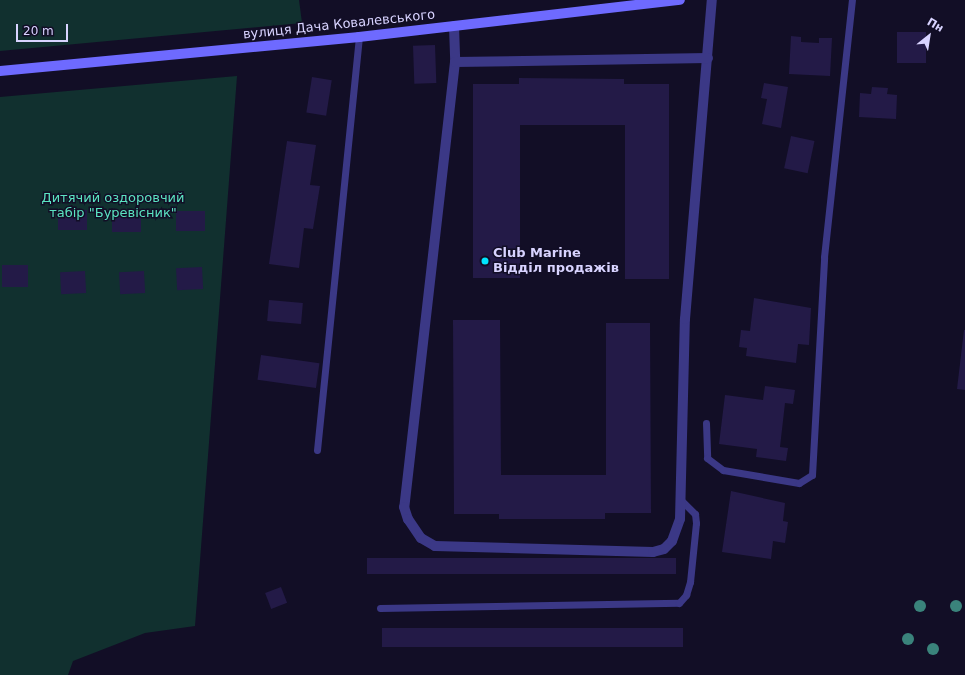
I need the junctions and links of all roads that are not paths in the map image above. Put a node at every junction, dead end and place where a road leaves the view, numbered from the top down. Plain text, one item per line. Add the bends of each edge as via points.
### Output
1 (680, 0) edge
2 (712, 0) edge
3 (852, 0) edge
4 (454, 26) junction
5 (359, 37) junction
6 (708, 58) junction
7 (455, 62) junction
8 (0, 71) edge
9 (706, 423) dead end
10 (317, 450) dead end
11 (681, 500) junction
12 (380, 608) dead end

1 - 4 street, вулиця Дача Ковалевського
2 - 6 street
3 - 9 lane via 824,257 812,475 799,483 723,470 707,458
4 - 5 street, вулиця Дача Ковалевського
4 - 7 street
5 - 8 street, вулиця Дача Ковалевського
5 - 10 lane
6 - 7 street
6 - 11 street via 685,319
7 - 11 street via 404,507 408,519 421,538 435,546 653,552 664,549 672,541 680,519
11 - 12 lane via 695,514 696,523 690,582 686,594 679,603

